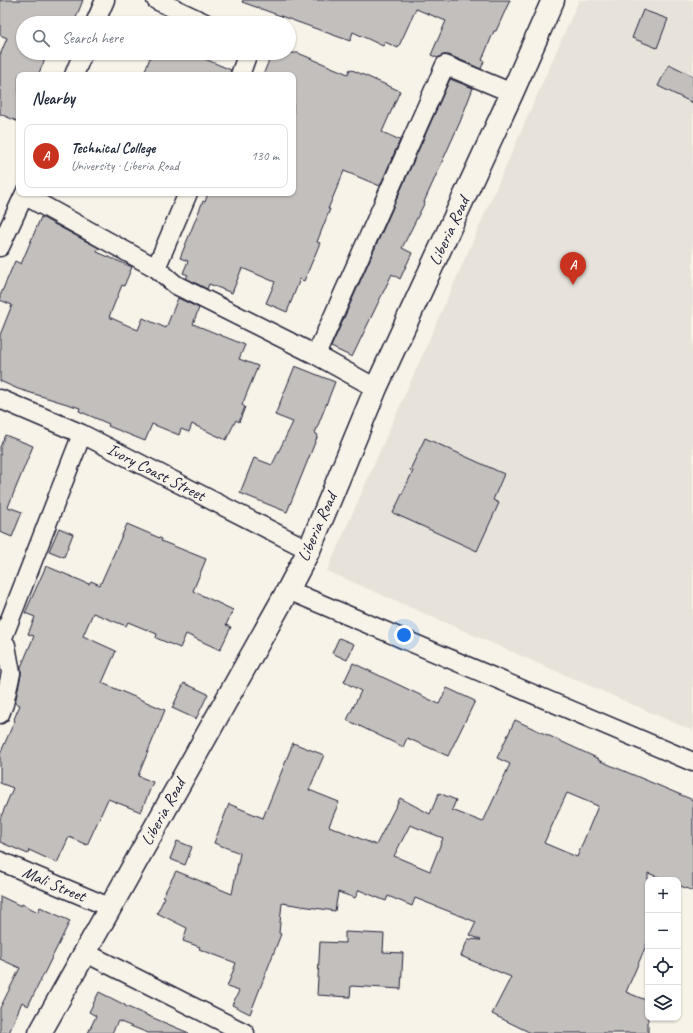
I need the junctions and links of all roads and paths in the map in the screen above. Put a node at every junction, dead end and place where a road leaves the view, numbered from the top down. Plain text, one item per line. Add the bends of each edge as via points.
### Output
1 (105, 0) edge
2 (156, 0) edge
3 (553, 0) edge
4 (98, 16) edge
5 (189, 16) edge
6 (80, 60) edge
7 (245, 60) edge
8 (75, 72) edge
9 (241, 72) edge
10 (512, 93) junction
11 (24, 196) edge
12 (29, 196) edge
13 (187, 196) edge
14 (5, 226) edge
15 (0, 247) edge
16 (156, 268) junction
17 (316, 355) junction
18 (376, 388) junction
19 (0, 399) edge
20 (82, 434) junction
21 (309, 550) junction
22 (288, 590) junction
23 (1, 639) edge
24 (0, 714) edge
25 (693, 762) edge
26 (0, 861) edge
27 (109, 907) junction
28 (84, 952) junction
29 (40, 1033) edge
30 (245, 1033) edge

1 - 4 street
2 - 5 street
3 - 10 street, Liberia Road
6 - 8 street
7 - 9 street
10 - 17 street via 445,65
10 - 18 street, Liberia Road
11 - 14 street
12 - 16 street
13 - 16 street
14 - 15 street
16 - 17 street via 176,285
17 - 18 street
18 - 21 street, Liberia Road
19 - 20 street, Ivory Coast Street
20 - 21 street, Ivory Coast Street
20 - 23 street
21 - 22 street, Liberia Road
22 - 25 street
22 - 27 street, Liberia Road
23 - 24 street via 6,646 11,673
26 - 27 street, Mali Street
27 - 28 street, Liberia Road
28 - 29 street, Liberia Road
28 - 30 street

